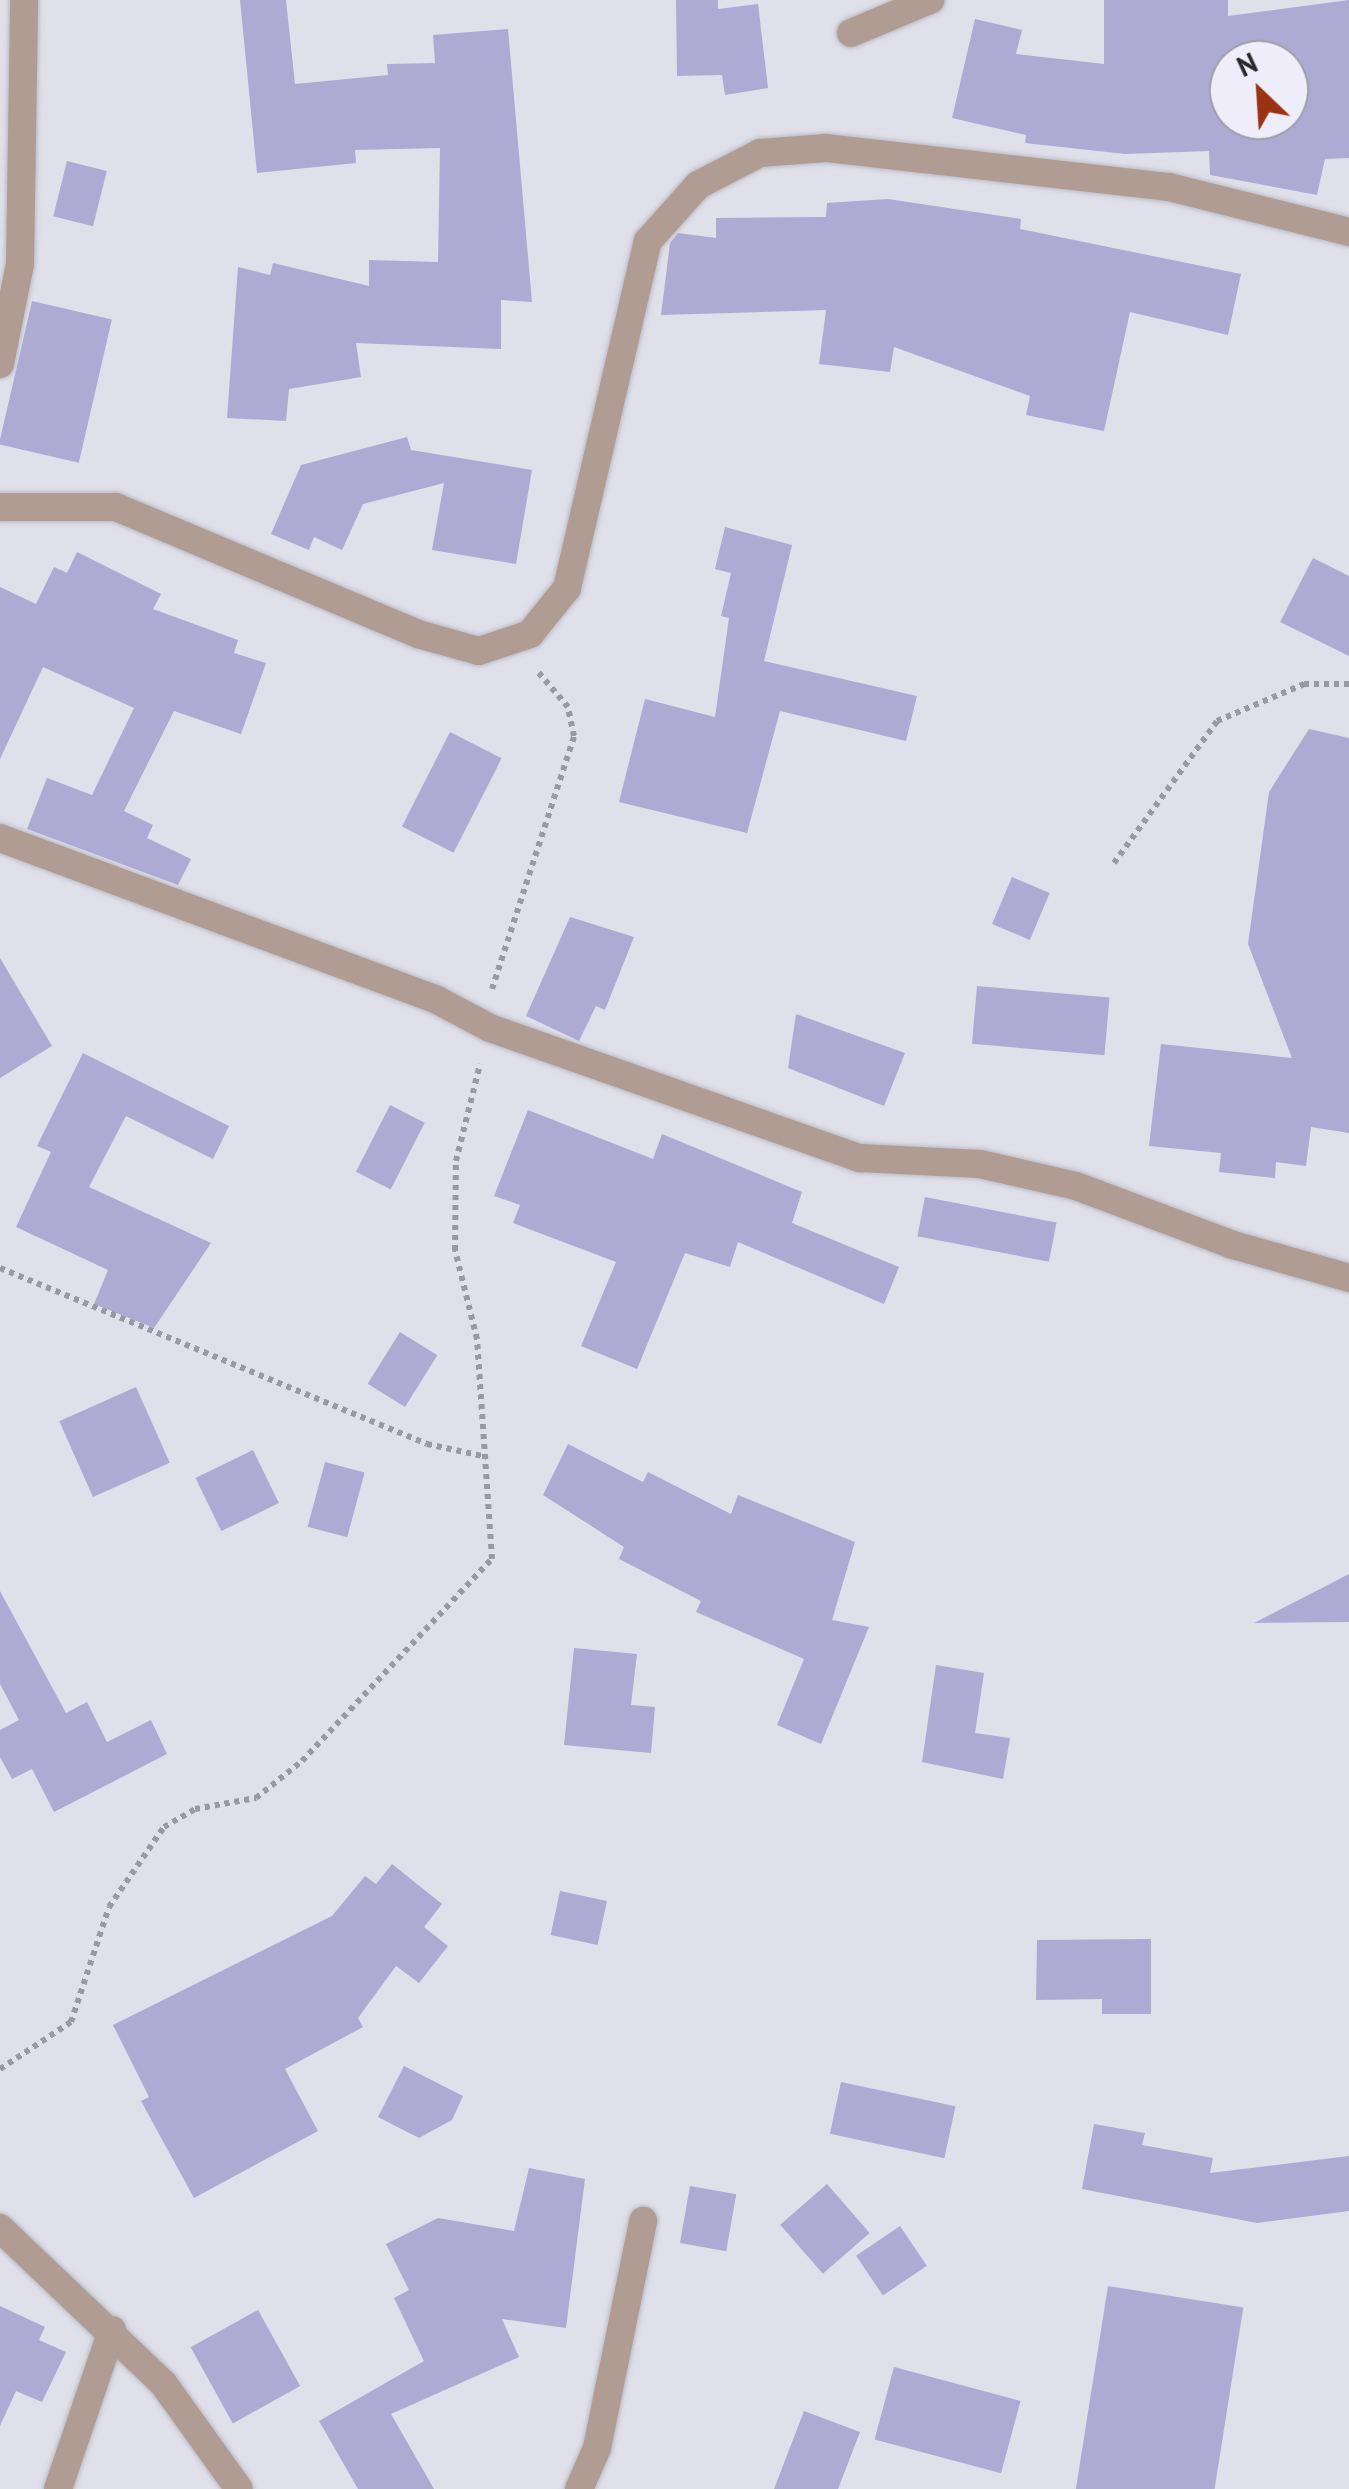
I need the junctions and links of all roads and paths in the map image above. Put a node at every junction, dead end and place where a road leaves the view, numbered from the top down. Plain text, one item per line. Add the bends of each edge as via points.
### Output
1 (24, 0) edge
2 (930, 0) edge
3 (851, 32) dead end
4 (1349, 232) edge
5 (0, 364) edge
6 (0, 507) edge
7 (510, 644) junction
8 (1349, 684) edge
9 (0, 838) edge
10 (1114, 863) dead end
11 (486, 1026) junction
12 (0, 1268) edge
13 (1349, 1278) edge
14 (486, 1456) junction
15 (0, 2069) edge
16 (642, 2221) dead end
17 (0, 2228) edge
18 (112, 2330) junction
19 (58, 2489) edge
20 (240, 2489) edge
21 (579, 2489) edge

1 - 5 street via 20,264
2 - 3 street
4 - 7 street via 1169,187 826,148 760,153 698,186 648,241 567,588 553,614
6 - 7 street via 116,507 418,634 479,651
7 - 11 path via 568,708 574,736
8 - 10 path via 1304,684 1217,721
9 - 11 street
11 - 13 street via 860,1158 980,1164 1076,1186 1230,1244
11 - 14 path via 456,1161 455,1250 477,1339
12 - 14 path via 427,1444
14 - 15 path via 492,1559 302,1762 256,1798 195,1810 164,1827 130,1865 109,1907 70,2022
16 - 21 street via 597,2448
17 - 18 street
18 - 19 street
18 - 20 street via 163,2384

